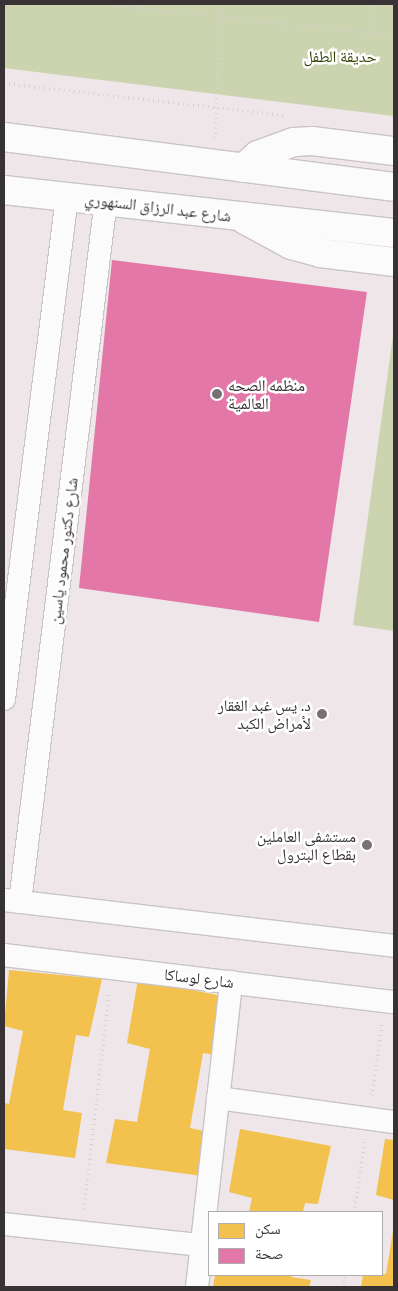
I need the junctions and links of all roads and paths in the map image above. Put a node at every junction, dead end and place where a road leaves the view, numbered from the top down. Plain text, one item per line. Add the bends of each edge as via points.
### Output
1 (106, 4) edge
2 (220, 4) edge
3 (375, 4) edge
4 (222, 16) junction
5 (372, 32) junction
6 (394, 35) edge
7 (4, 83) edge
8 (216, 107) junction
9 (296, 116) dead end
10 (4, 137) edge
11 (394, 151) edge
12 (214, 163) junction
13 (243, 168) junction
14 (394, 187) edge
15 (4, 190) edge
16 (67, 196) junction
17 (106, 200) junction
18 (237, 215) junction
19 (394, 233) edge
20 (394, 262) edge
21 (4, 699) edge
22 (12, 901) edge
23 (394, 946) edge
24 (4, 954) edge
25 (111, 967) junction
26 (231, 982) junction
27 (394, 1002) edge
28 (218, 1098) junction
29 (394, 1122) edge
30 (4, 1224) edge
31 (82, 1232) junction
32 (202, 1245) junction
33 (197, 1287) edge

1 - 4 path
2 - 4 path
3 - 5 path
4 - 5 path
4 - 8 path
5 - 6 path
7 - 8 path
8 - 9 path
8 - 12 path
10 - 12 street
11 - 13 street via 312,141 294,142 258,156
12 - 13 street
13 - 14 street
15 - 16 street, شارع عبد الرزاق السنهوري
16 - 17 street, شارع عبد الرزاق السنهوري
16 - 21 street
17 - 18 street, شارع عبد الرزاق السنهوري
17 - 22 street, شارع دكتور محمود ياسين
18 - 19 street
18 - 20 street, شارع عبد الرزاق السنهوري via 290,245 320,253
22 - 23 street
24 - 25 street, شارع لوساكا
25 - 26 street, شارع لوساكا
25 - 31 path
26 - 27 street, شارع لوساكا
26 - 28 street
28 - 29 street
28 - 32 street
30 - 31 street
31 - 32 street
32 - 33 street

